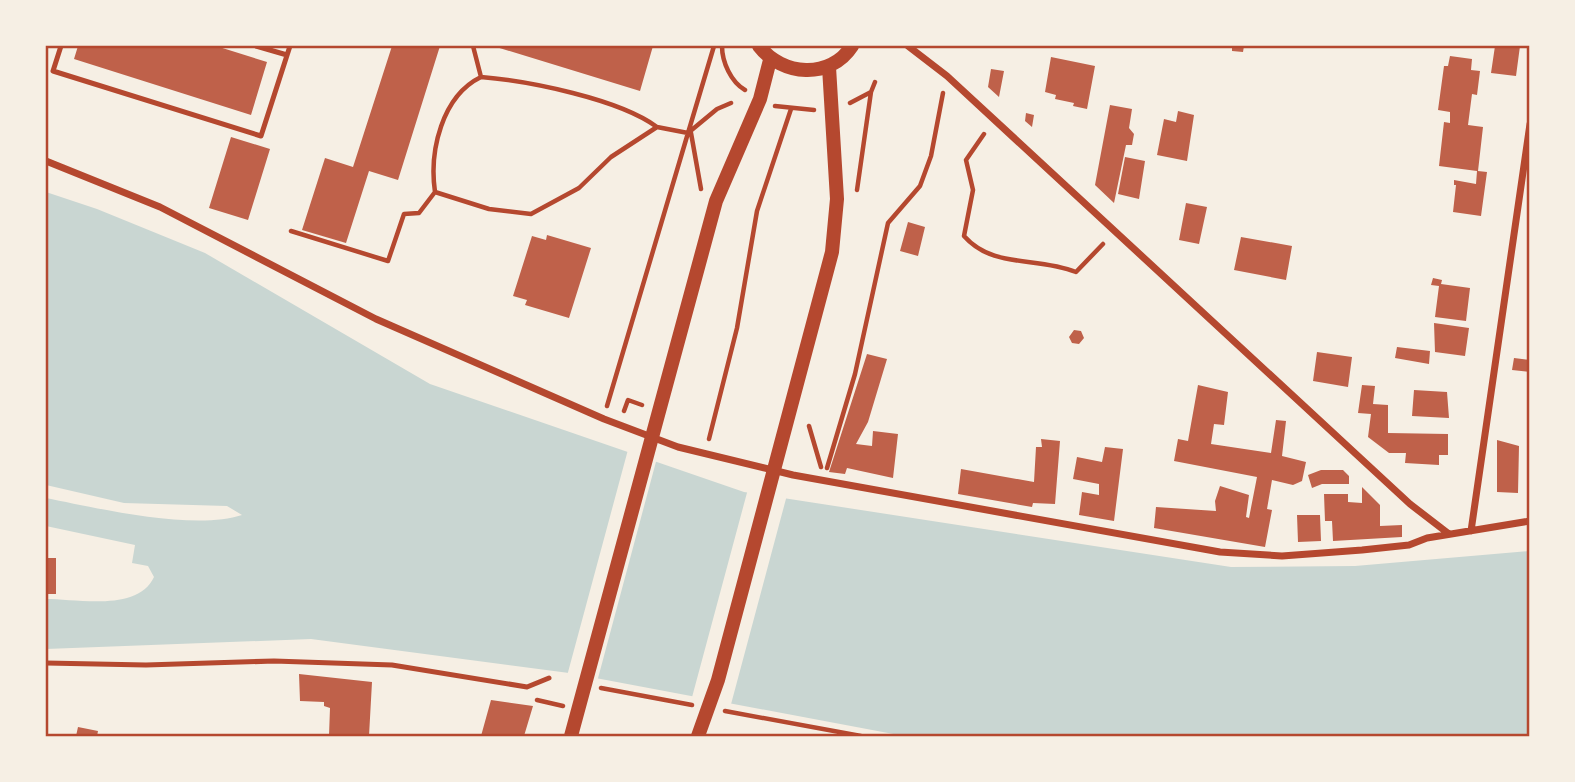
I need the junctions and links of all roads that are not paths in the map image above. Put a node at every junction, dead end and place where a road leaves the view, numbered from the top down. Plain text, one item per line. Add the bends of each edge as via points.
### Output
1 (61, 46) edge
2 (256, 46) edge
3 (290, 46) edge
4 (759, 46) edge
5 (852, 46) edge
6 (908, 46) edge
7 (287, 55) junction
8 (769, 60) junction
9 (828, 67) junction
10 (1530, 124) edge
11 (46, 161) edge
12 (1530, 521) edge
13 (1471, 531) junction
14 (1449, 534) junction
15 (46, 663) edge
16 (549, 678) dead end
17 (573, 735) edge
18 (698, 737) edge

1 - 7 lane via 53,71 261,136
2 - 7 lane
3 - 7 lane
4 - 8 main road
5 - 9 main road
6 - 14 street via 947,76 1410,504
8 - 9 main road via 788,68
8 - 17 main road via 760,99 716,201 653,407 571,708
9 - 18 main road via 837,199 832,252 718,680
10 - 13 street
11 - 14 street via 160,207 376,319 678,447 825,481 1220,552 1282,556 1363,550
12 - 13 street
13 - 14 street
15 - 16 lane via 392,664 527,687

